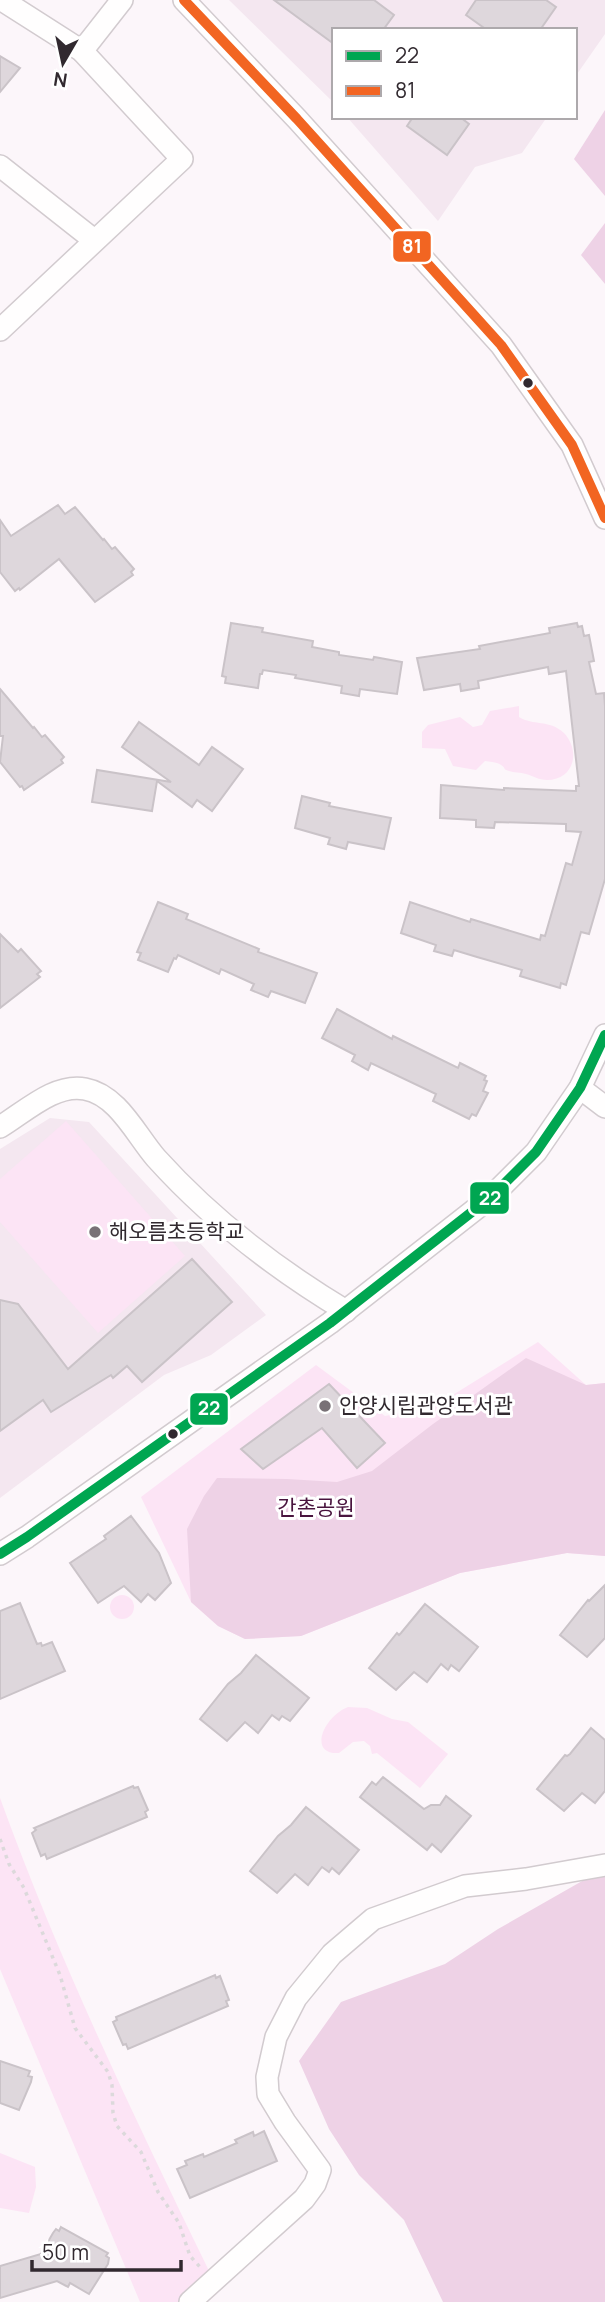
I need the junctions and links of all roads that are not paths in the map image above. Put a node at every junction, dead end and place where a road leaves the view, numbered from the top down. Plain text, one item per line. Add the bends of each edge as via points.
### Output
1 (2, 0) edge
2 (122, 0) edge
3 (184, 0) edge
4 (82, 51) junction
5 (0, 166) edge
6 (94, 240) junction
7 (2, 326) edge
8 (605, 518) edge
9 (605, 1035) edge
10 (580, 1088) junction
11 (605, 1107) edge
12 (0, 1127) edge
13 (346, 1311) junction
14 (0, 1554) edge
15 (605, 1865) edge
16 (190, 2302) edge

1 - 4 street
2 - 4 street
3 - 8 street via 501,345 572,445
4 - 6 street via 182,159
5 - 6 street
6 - 7 street
9 - 10 street
10 - 11 street
10 - 13 street via 536,1152 491,1197
12 - 13 street via 56,1092 70,1088 96,1092 114,1105 156,1157 221,1222 298,1282
13 - 14 street
15 - 16 street via 465,1886 373,1919 332,1954 296,1998 276,2037 267,2077 268,2094 320,2170 315,2183 304,2199

